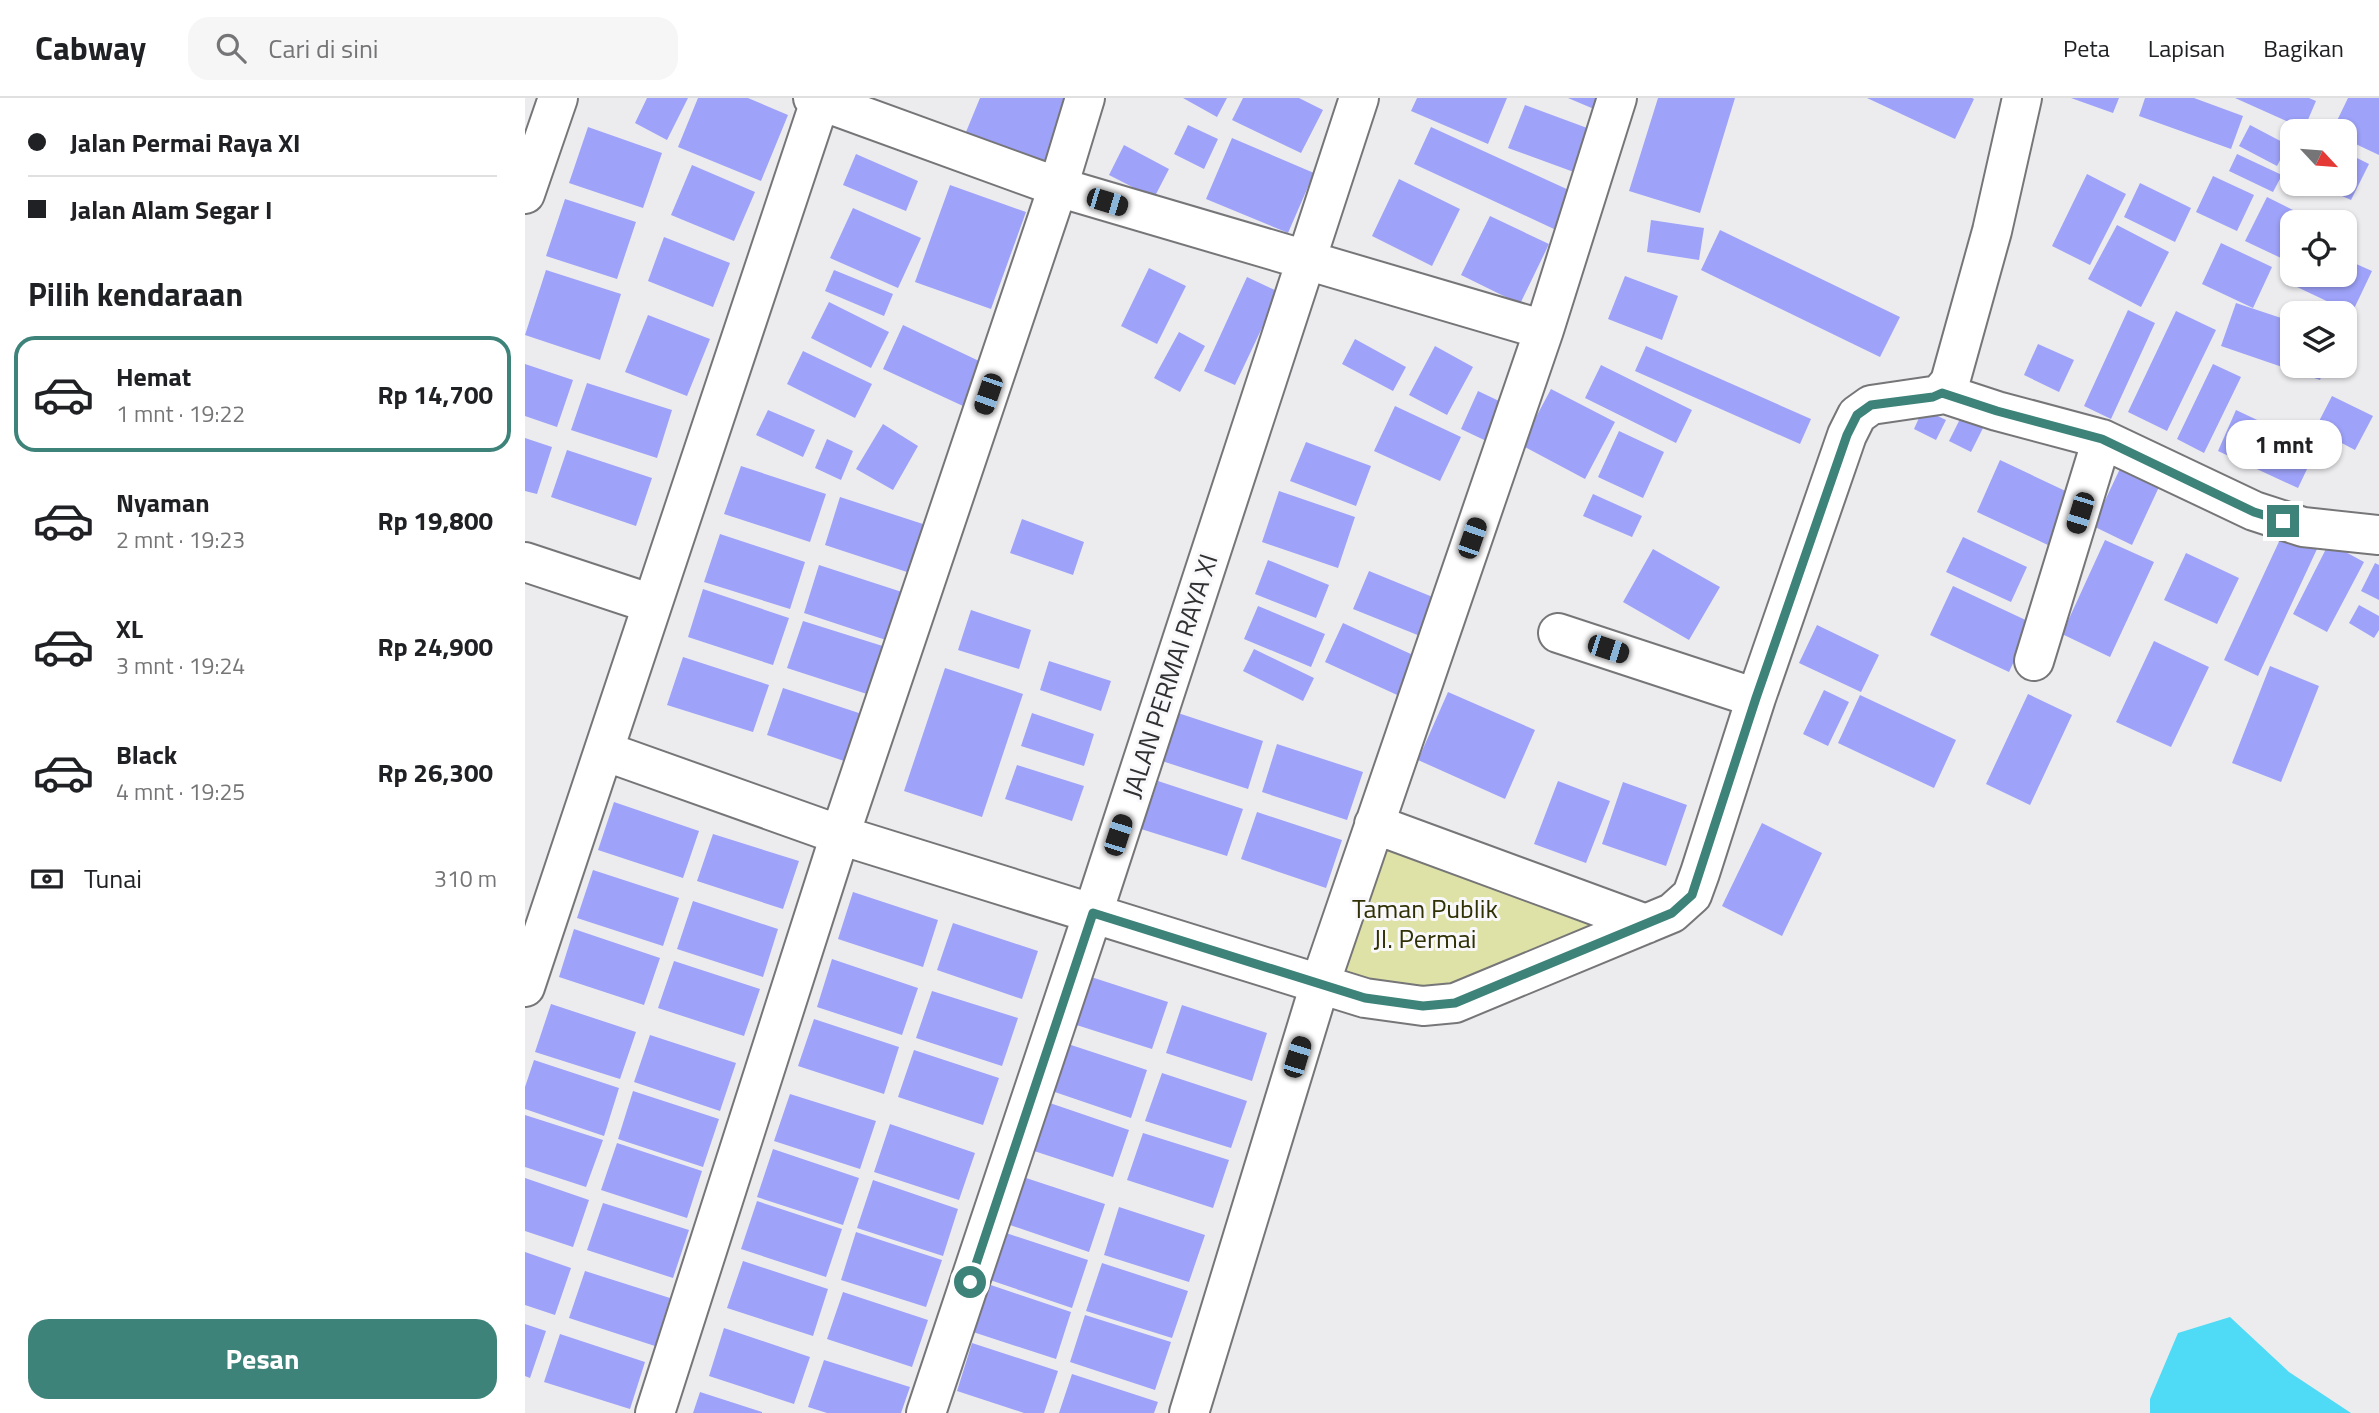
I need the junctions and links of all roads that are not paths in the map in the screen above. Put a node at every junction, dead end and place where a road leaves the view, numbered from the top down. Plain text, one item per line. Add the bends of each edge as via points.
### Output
1 (558, 98) edge
2 (1085, 98) edge
3 (1359, 98) edge
4 (1617, 98) edge
5 (2022, 98) edge
6 (818, 99) edge
7 (1058, 187) junction
8 (525, 194) edge
9 (1305, 261) junction
10 (1544, 330) junction
11 (1942, 393) junction
12 (2102, 439) junction
13 (2379, 535) edge
14 (525, 562) edge
15 (652, 604) junction
16 (1558, 633) dead end
17 (2034, 661) dead end
18 (1756, 698) junction
19 (604, 751) junction
20 (1374, 824) junction
21 (840, 835) junction
22 (539, 901) edge
23 (1093, 913) junction
24 (1646, 924) junction
25 (1319, 984) junction
26 (525, 988) edge
27 (655, 1413) edge
28 (926, 1413) edge
29 (1189, 1413) edge

1 - 8 street
2 - 7 street
3 - 9 street, JALAN PERMAI RAYA XI
4 - 10 street
5 - 11 street via 1992,230 1950,382
6 - 7 street
6 - 15 street
7 - 9 street
7 - 21 street
9 - 10 street
9 - 23 street, JALAN PERMAI RAYA XI
10 - 20 street
11 - 12 street
11 - 18 street via 1871,405 1857,415
12 - 13 street via 2254,512 2303,527
12 - 17 street
14 - 15 street
15 - 19 street
16 - 18 street
18 - 24 street via 1692,895 1672,913
19 - 21 street
19 - 22 street
20 - 24 street
20 - 25 street
21 - 23 street
21 - 27 street
22 - 26 street
23 - 25 street
23 - 28 street, JALAN PERMAI RAYA XI
24 - 25 street via 1455,1003 1423,1006 1365,998
25 - 29 street

